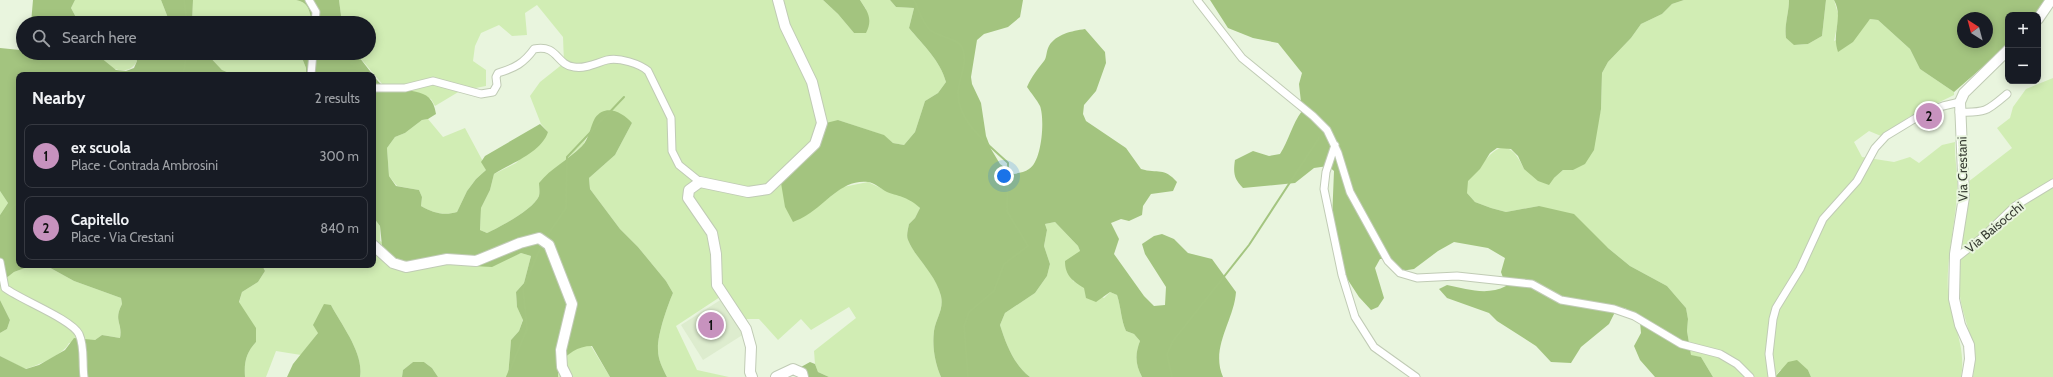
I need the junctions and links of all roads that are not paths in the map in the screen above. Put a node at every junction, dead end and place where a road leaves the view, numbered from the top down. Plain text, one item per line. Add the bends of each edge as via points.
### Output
1 (309, 0) edge
2 (778, 0) edge
3 (1197, 0) edge
4 (2051, 0) edge
5 (2041, 15) edge
6 (316, 16) edge
7 (2005, 53) edge
8 (312, 60) edge
9 (311, 72) edge
10 (376, 88) edge
11 (2007, 94) dead end
12 (1960, 102) junction
13 (1959, 112) junction
14 (1335, 145) junction
15 (700, 182) junction
16 (2053, 182) edge
17 (376, 248) edge
18 (1955, 259) junction
19 (0, 262) edge
20 (84, 377) edge
21 (567, 377) edge
22 (752, 377) edge
23 (776, 377) edge
24 (803, 377) edge
25 (1416, 377) edge
26 (1750, 377) edge
27 (1772, 377) edge
28 (1967, 377) edge

1 - 6 street
2 - 15 street via 785,26 812,82 822,123 815,144 768,189 748,192
3 - 14 street via 1242,58 1324,126
4 - 5 street
7 - 12 street, Via Crestani via 1964,92
8 - 9 street
10 - 15 street via 404,88 433,81 480,94 493,92 497,85 498,73 517,67 534,49 541,48 549,49 573,67 615,59 642,66 648,71 671,118 672,151 679,166
11 - 13 street via 1988,110 1980,113
12 - 13 street, Via Crestani
12 - 27 street via 1924,113 1886,136 1857,181 1820,224 1802,265 1776,308 1769,354
13 - 18 street, Via Crestani via 1964,197
14 - 25 street via 1326,172 1324,189 1342,275 1355,317 1374,347
14 - 26 street via 1350,192 1388,261 1400,273 1417,278 1457,276 1537,285 1560,300 1634,316 1681,344 1724,356
15 - 22 street via 689,190 688,198 712,233 718,285 746,329 751,347
16 - 18 street, Via Baisocchi via 2015,206
17 - 21 street via 393,263 406,267 447,260 476,261 520,243 543,241 572,304 561,350 562,367
18 - 28 street, Via Crestani via 1954,299 1960,325 1969,345
19 - 20 street via 5,288 15,296 51,313 78,333 83,348
23 - 24 street via 793,369 802,373

